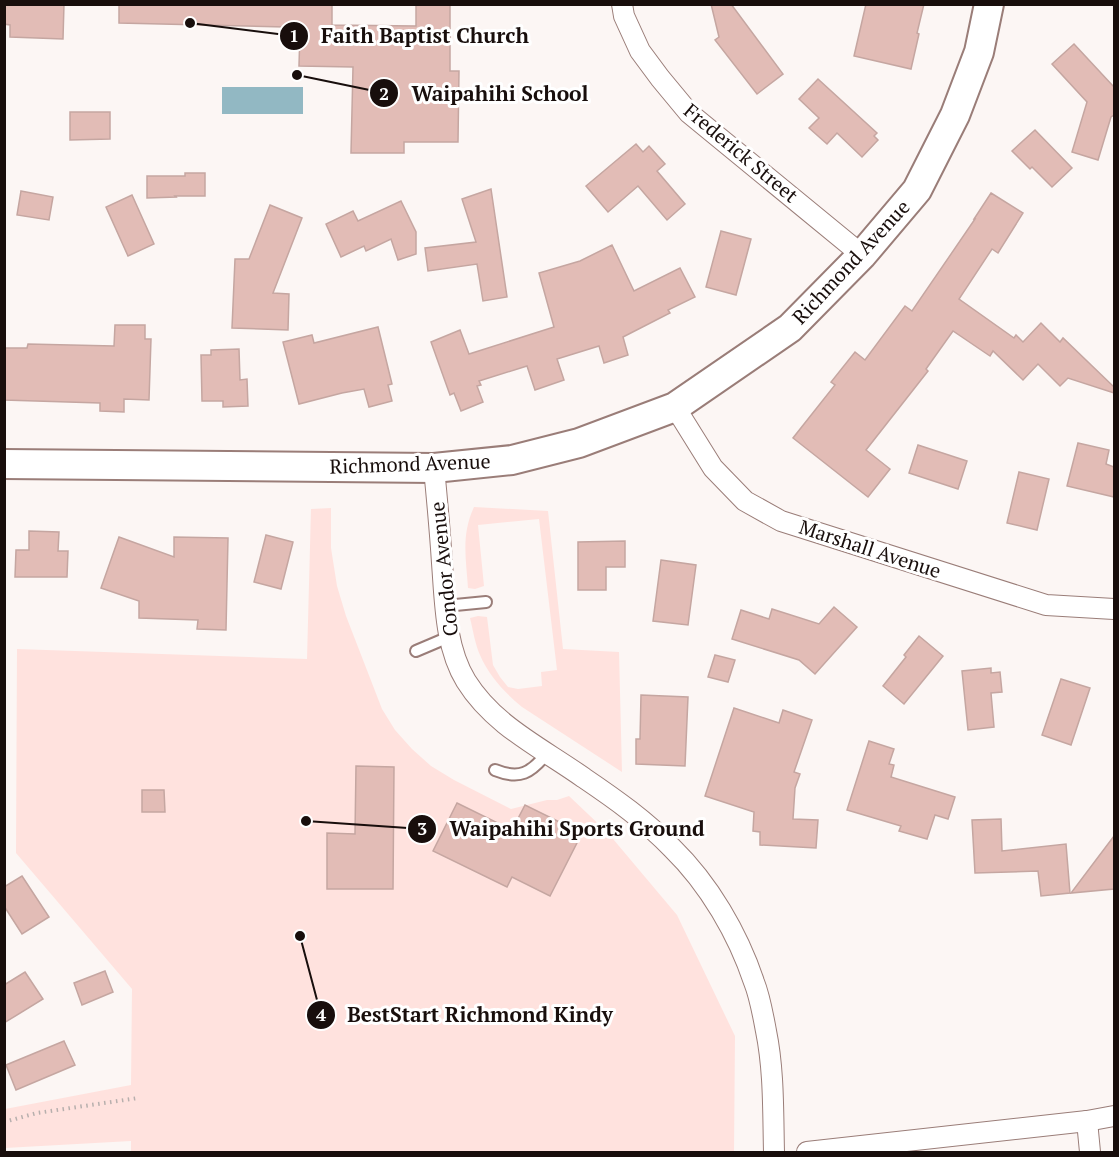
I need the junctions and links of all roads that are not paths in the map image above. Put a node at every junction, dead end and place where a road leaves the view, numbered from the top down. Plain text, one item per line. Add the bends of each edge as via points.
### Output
1 (621, 4) edge
2 (989, 4) edge
3 (862, 255) junction
4 (675, 407) junction
5 (4, 464) edge
6 (434, 468) junction
7 (486, 602) dead end
8 (445, 606) junction
9 (1114, 609) edge
10 (449, 637) junction
11 (416, 651) dead end
12 (547, 753) junction
13 (495, 770) dead end
14 (1114, 1116) edge
15 (1087, 1121) junction
16 (774, 1152) edge
17 (807, 1152) edge
18 (1090, 1152) edge

1 - 3 street, Frederick Street via 640,51 689,113
2 - 3 street, Richmond Avenue via 979,52 939,147 917,190
3 - 4 street, Richmond Avenue via 790,328
4 - 6 street, Richmond Avenue via 579,443 512,460
4 - 9 street, Marshall Avenue via 713,468 745,501 781,521 1046,605
5 - 6 street, Richmond Avenue
6 - 8 street, Condor Avenue
7 - 8 lane
8 - 10 street, Condor Avenue
10 - 11 lane
10 - 12 street, Condor Avenue via 465,680 487,710
12 - 13 lane via 537,765 515,776
12 - 16 street, Condor Avenue via 612,798 674,849 716,902 737,939 755,984 767,1033
14 - 15 street
15 - 17 street
15 - 18 street

